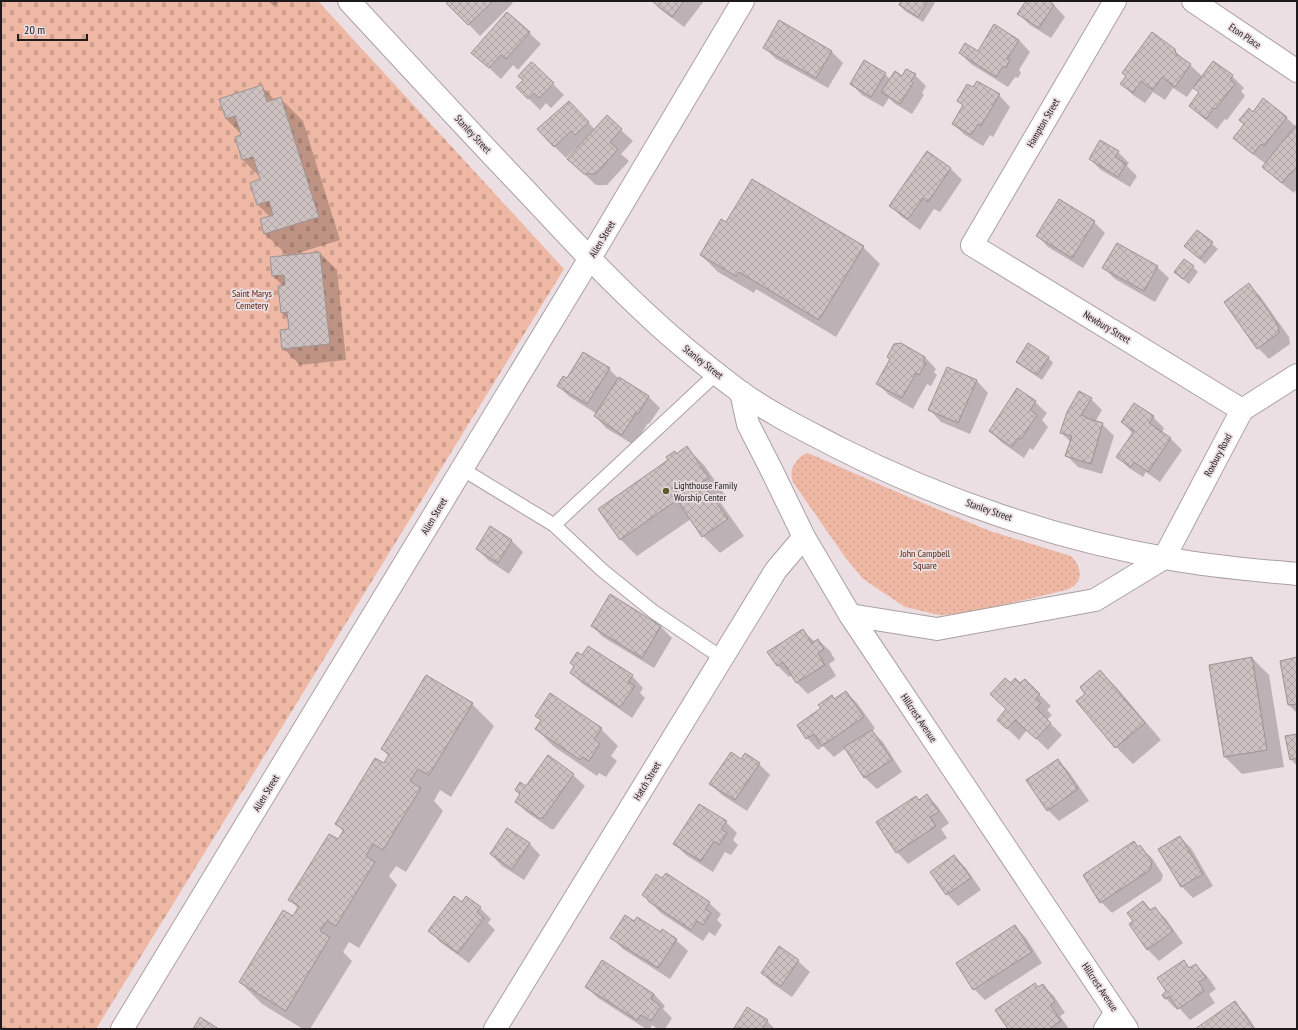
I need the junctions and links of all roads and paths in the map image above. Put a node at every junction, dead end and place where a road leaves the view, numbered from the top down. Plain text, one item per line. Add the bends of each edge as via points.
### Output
1 (349, 1) edge
2 (743, 1) edge
3 (1115, 1) edge
4 (1193, 1) edge
5 (1297, 71) edge
6 (972, 245) joint
7 (590, 258) junction
8 (717, 373) junction
9 (1297, 375) edge
10 (741, 392) junction
11 (1242, 410) junction
12 (462, 469) junction
13 (554, 525) junction
14 (804, 538) junction
15 (1164, 558) junction
16 (1297, 574) edge
17 (850, 615) junction
18 (722, 658) junction
19 (1116, 1023) edge
20 (122, 1029) edge
21 (495, 1029) edge

1 - 7 street, Stanley Street
2 - 7 street, Allen Street
3 - 6 street, Hampton Street
4 - 5 street, Eton Place
6 - 11 street, Newbury Street
7 - 8 street, Stanley Street via 657,324
7 - 12 street, Allen Street
8 - 10 street, Stanley Street
8 - 13 lane
9 - 11 street, Roxbury Road
10 - 14 street, Hillcrest Avenue via 748,424
10 - 15 street, Stanley Street via 796,426 871,463 941,493 1067,536
11 - 15 street, Roxbury Road
12 - 13 lane
12 - 20 street, Allen Street
13 - 18 lane via 602,570 654,612
14 - 17 street, Hillcrest Avenue
14 - 18 street, Hatch Street via 776,570
15 - 16 street, Stanley Street
15 - 17 street via 1095,600 937,630
17 - 19 street, Hillcrest Avenue
18 - 21 street, Hatch Street

